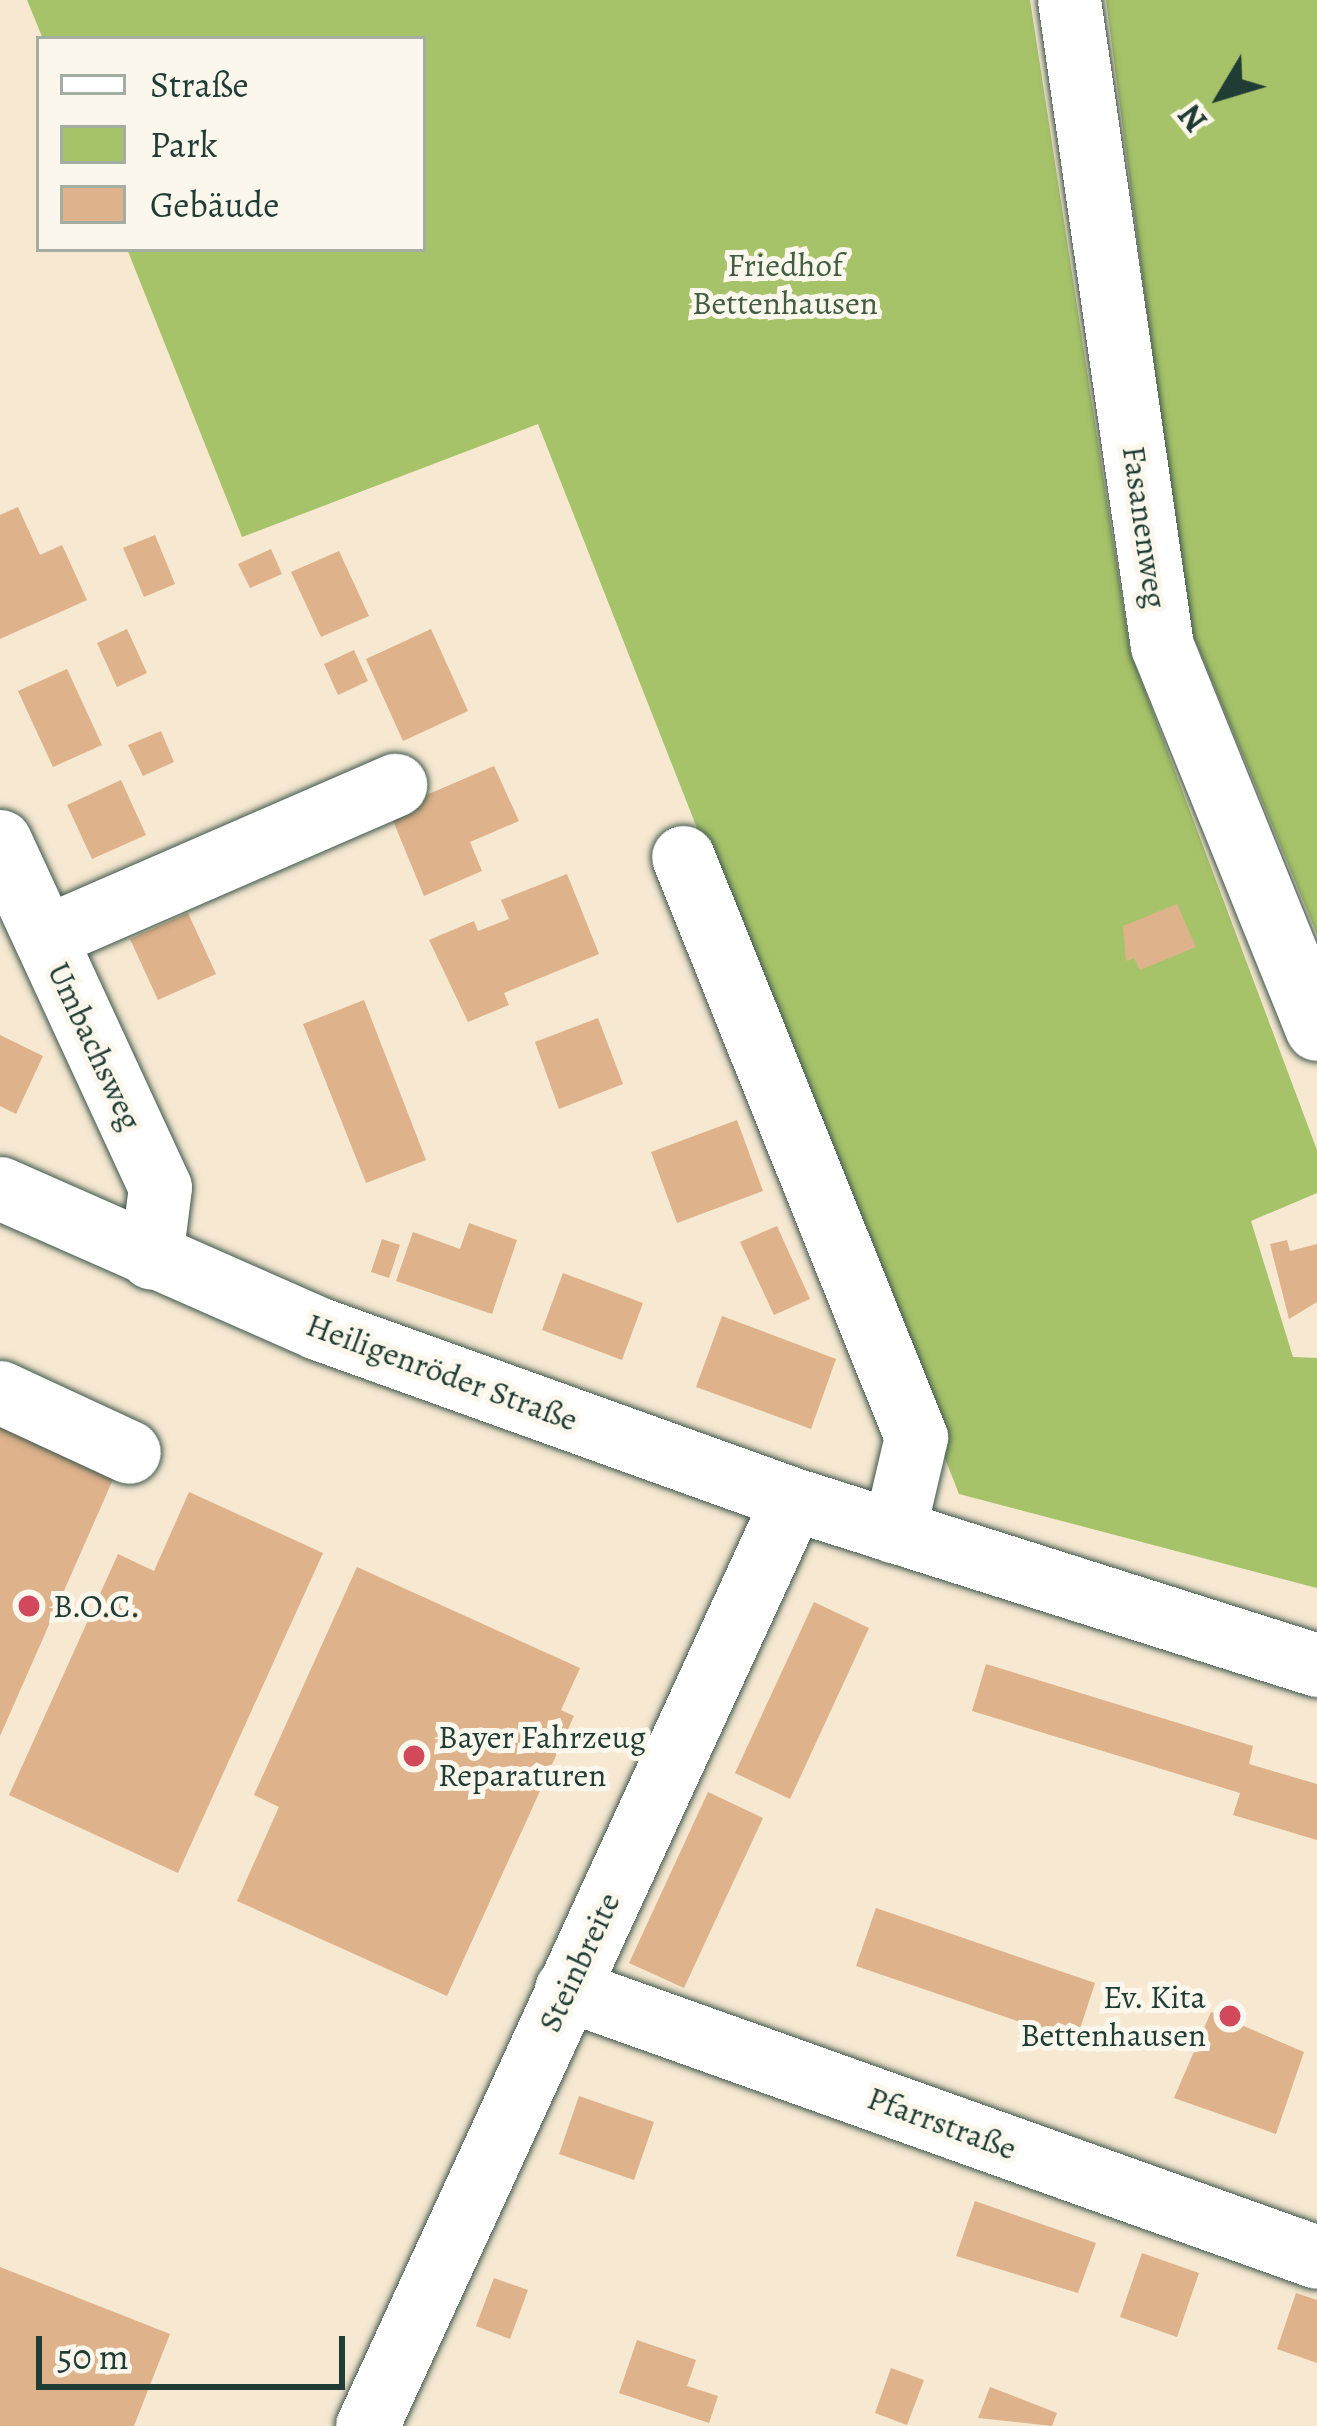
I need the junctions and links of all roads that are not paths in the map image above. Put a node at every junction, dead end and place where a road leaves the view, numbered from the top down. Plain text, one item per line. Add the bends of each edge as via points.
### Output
1 (1069, 0) edge
2 (395, 785) dead end
3 (0, 841) edge
4 (683, 856) dead end
5 (45, 937) junction
6 (1317, 1029) edge
7 (0, 1188) edge
8 (151, 1257) junction
9 (0, 1392) edge
10 (129, 1452) dead end
11 (793, 1499) junction
12 (894, 1531) junction
13 (1317, 1665) edge
14 (566, 1989) junction
15 (1317, 2257) edge
16 (367, 2426) edge

1 - 6 street, Fasanenweg via 1162,646
2 - 5 street
3 - 5 street, Umbachsweg
4 - 12 street via 916,1437
5 - 8 street, Umbachsweg via 160,1187
7 - 8 street, Heiligenröder Straße
8 - 11 street, Heiligenröder Straße via 317,1328
9 - 10 street
11 - 12 street, Heiligenröder Straße
11 - 14 street, Steinbreite
12 - 13 street, Heiligenröder Straße
14 - 15 street, Pfarrstraße
14 - 16 street, Steinbreite

